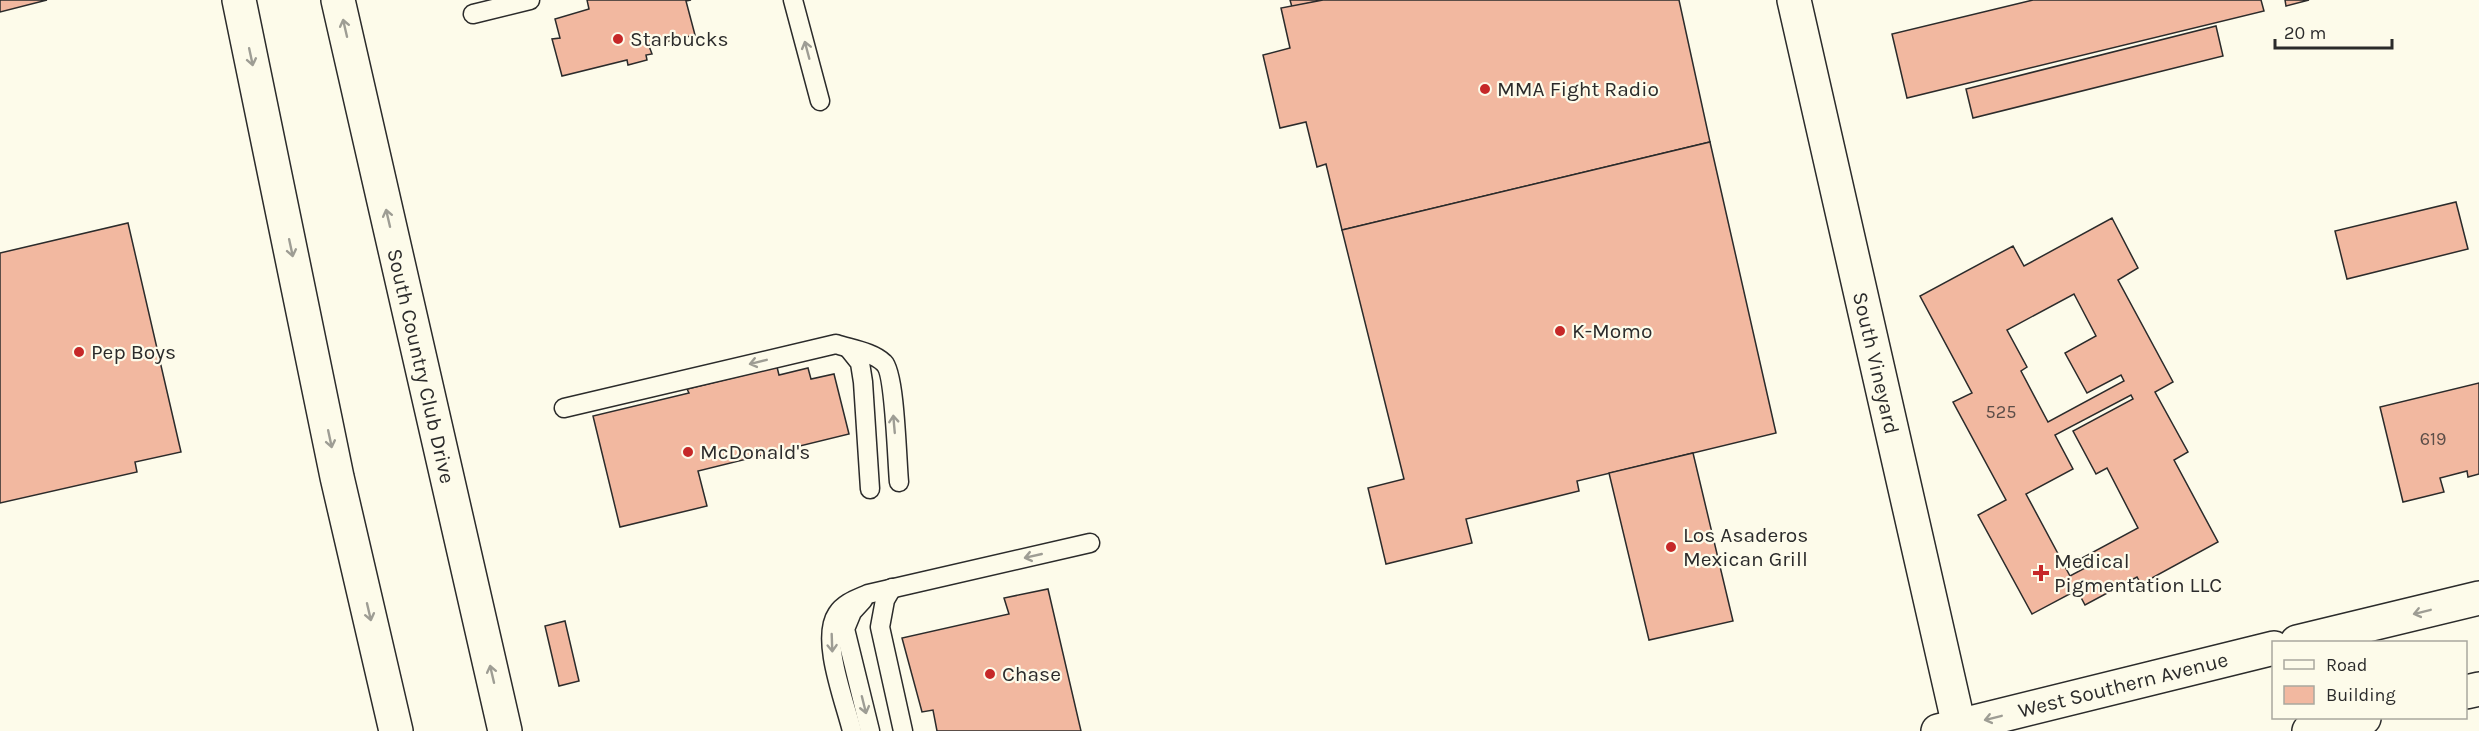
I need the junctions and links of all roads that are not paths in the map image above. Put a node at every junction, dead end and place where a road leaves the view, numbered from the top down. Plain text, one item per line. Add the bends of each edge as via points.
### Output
1 (239, 0) edge
2 (338, 0) edge
3 (530, 0) edge
4 (794, 0) edge
5 (1794, 0) edge
6 (473, 14) dead end
7 (820, 101) dead end
8 (849, 348) junction
9 (564, 408) dead end
10 (899, 482) dead end
11 (870, 489) dead end
12 (1090, 543) dead end
13 (892, 588) junction
14 (868, 594) junction
15 (2479, 598) edge
16 (2301, 641) edge
17 (2272, 649) edge
18 (2356, 719) edge
19 (1952, 729) edge
20 (396, 731) edge
21 (505, 731) edge
22 (852, 731) edge
23 (870, 731) edge
24 (903, 731) edge
25 (2309, 731) edge

1 -> 20 main road via 337,477
21 -> 2 main road, South Country Club Drive
3 - 6 lane
7 -> 4 lane
5 - 19 main road, South Vineyard
8 -> 9 lane via 825,346
10 -> 8 lane via 886,364
8 - 11 lane via 860,363 863,382
12 -> 13 lane
13 - 14 lane
13 - 24 lane via 885,600 880,627
14 -> 22 lane via 846,604 836,615 829,642
14 -> 23 lane via 852,612 845,629
15 -> 16 main road
17 -> 19 main road, West Southern Avenue
18 - 25 main road

